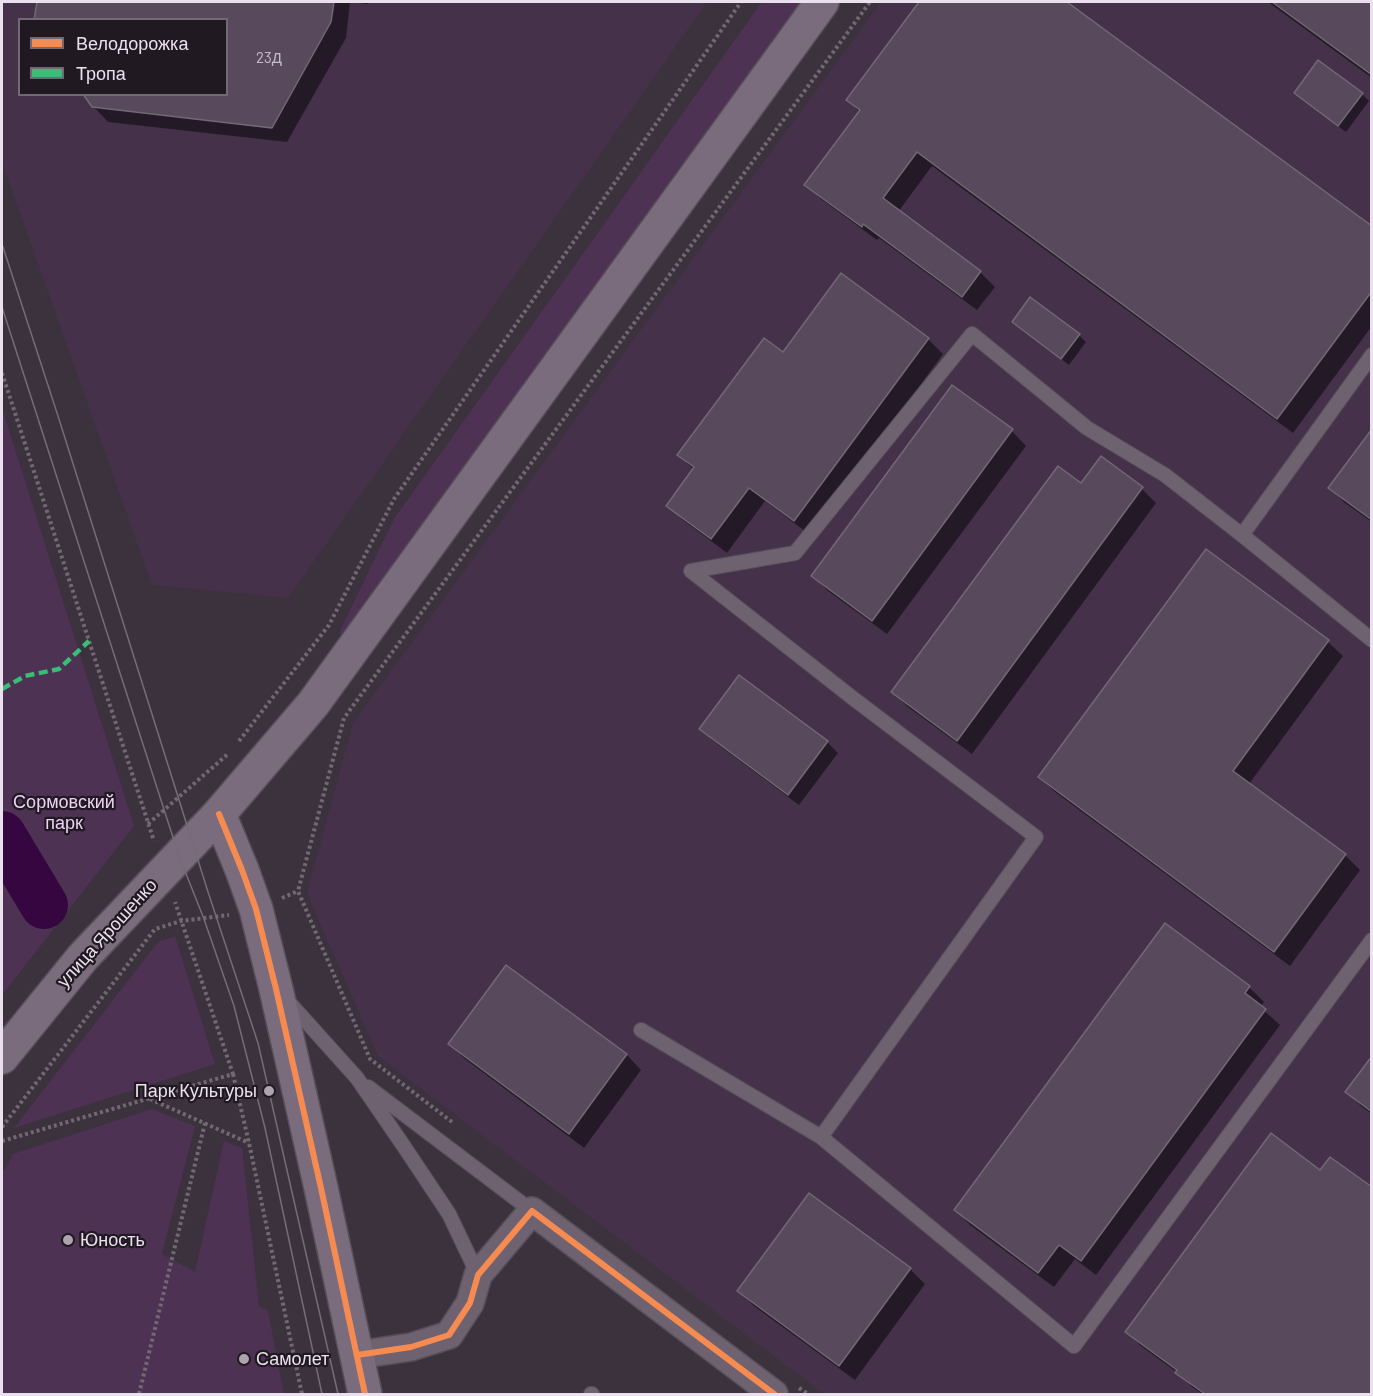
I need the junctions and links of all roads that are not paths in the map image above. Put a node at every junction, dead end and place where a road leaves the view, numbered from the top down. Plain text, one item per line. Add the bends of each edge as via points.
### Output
1 (822, 2) edge
2 (1371, 355) edge
3 (1242, 535) junction
4 (1371, 640) edge
5 (219, 814) junction
6 (1371, 940) edge
7 (276, 989) junction
8 (641, 1030) dead end
9 (2, 1057) edge
10 (357, 1078) junction
11 (821, 1137) junction
12 (532, 1211) junction
13 (478, 1275) junction
14 (357, 1354) junction
15 (786, 1391) edge
16 (364, 1395) edge

1 - 5 main road, улица Ярошенко via 313,704
2 - 3 lane
3 - 4 lane
3 - 11 lane via 1165,475 1087,428 972,334 795,552 691,571 1036,837
5 - 7 main road via 256,909
5 - 9 main road, улица Ярошенко via 83,957
6 - 11 lane via 1074,1346
7 - 10 lane
7 - 14 main road
8 - 11 lane
10 - 12 lane
10 - 13 lane via 449,1214
12 - 13 street
12 - 15 street
13 - 14 street via 471,1303 449,1335 411,1347
14 - 16 main road

